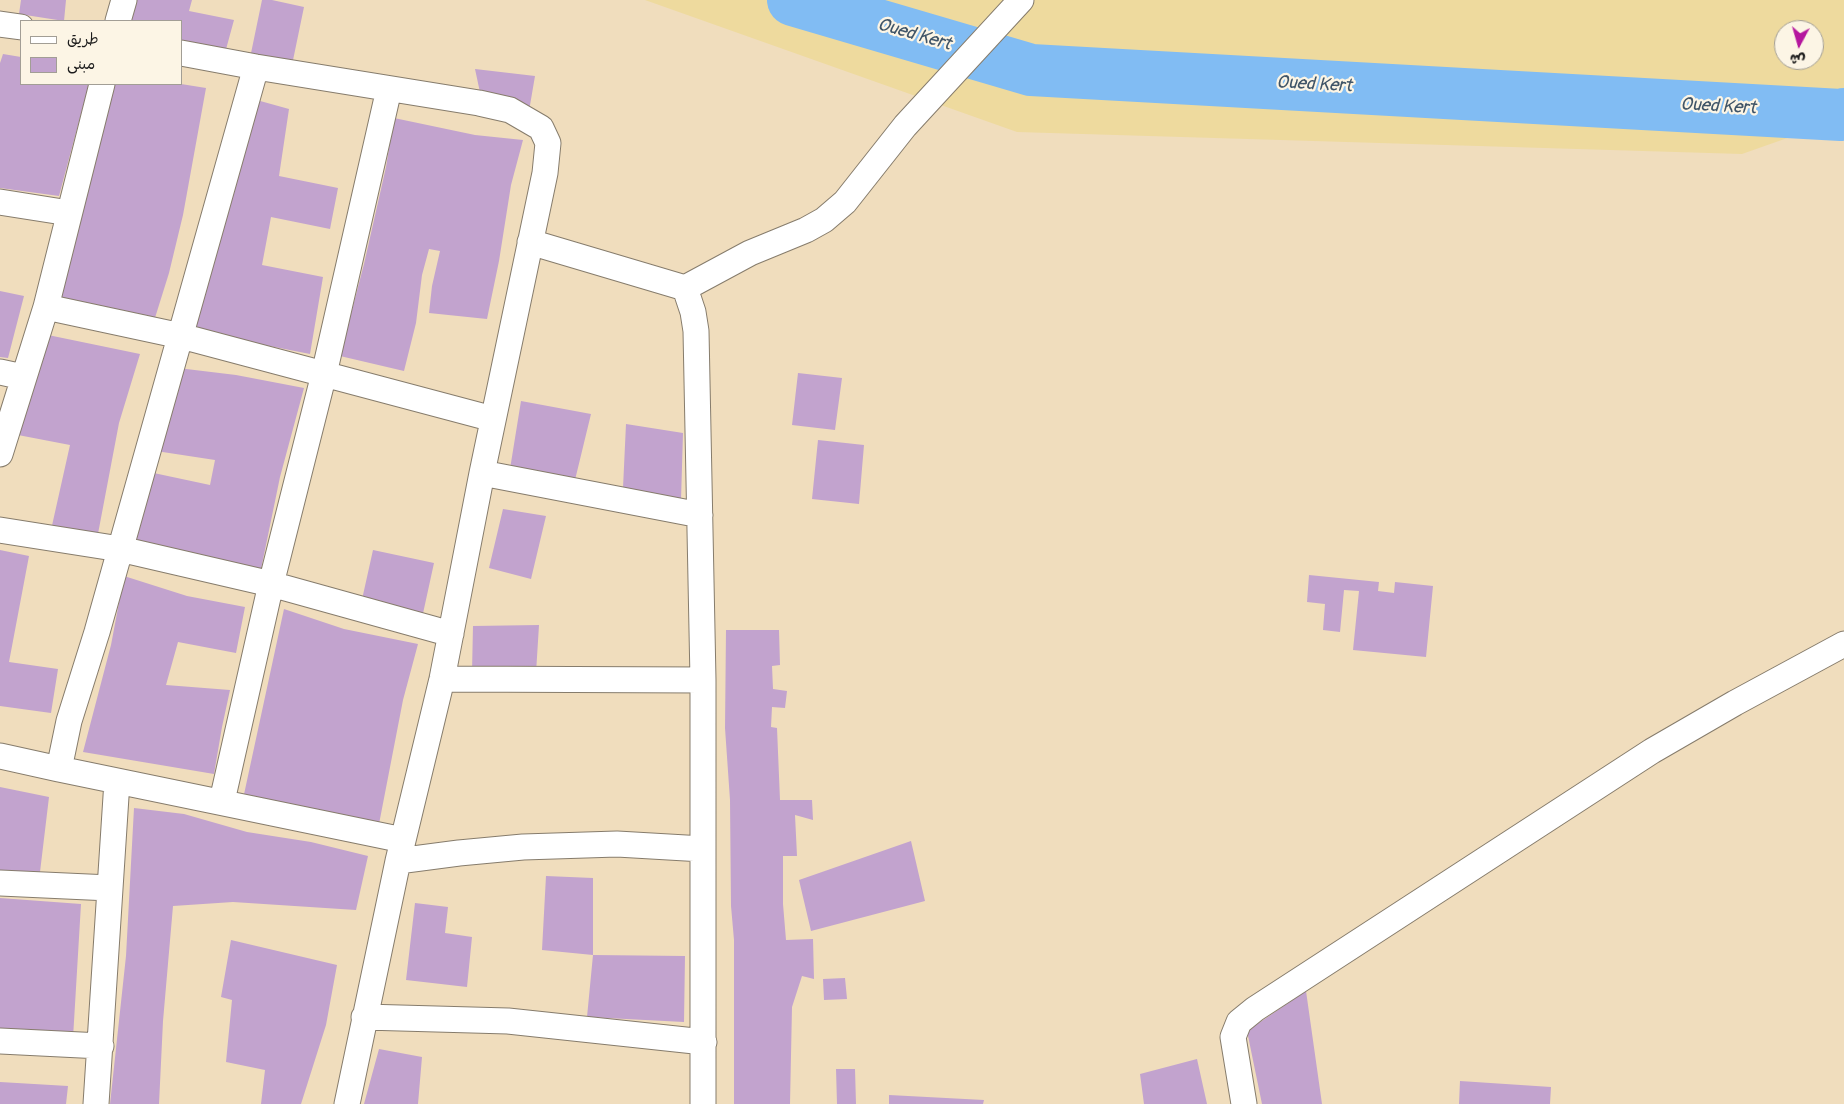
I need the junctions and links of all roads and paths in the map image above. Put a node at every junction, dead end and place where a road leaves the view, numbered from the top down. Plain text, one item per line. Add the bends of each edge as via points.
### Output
1 (124, 0) edge
2 (1020, 0) edge
3 (118, 20) edge
4 (0, 24) edge
5 (20, 27) edge
6 (182, 53) edge
7 (256, 67) junction
8 (102, 85) edge
9 (389, 89) junction
10 (0, 202) edge
11 (69, 213) junction
12 (530, 242) junction
13 (685, 288) junction
14 (46, 307) junction
15 (181, 336) junction
16 (324, 374) junction
17 (12, 375) edge
18 (493, 420) junction
19 (0, 454) edge
20 (482, 473) junction
21 (700, 515) junction
22 (0, 530) edge
23 (120, 550) junction
24 (271, 584) junction
25 (451, 634) junction
26 (1844, 644) edge
27 (442, 679) junction
28 (704, 680) junction
29 (0, 756) edge
30 (59, 769) junction
31 (117, 781) junction
32 (222, 801) junction
33 (703, 849) junction
34 (401, 850) junction
35 (0, 882) edge
36 (110, 888) junction
37 (364, 1016) junction
38 (0, 1041) edge
39 (704, 1042) junction
40 (101, 1046) junction
41 (96, 1104) edge
42 (347, 1104) edge
43 (703, 1104) edge
44 (1244, 1104) edge

1 - 3 street
2 - 13 street via 905,126 851,195 831,214 806,230 750,253
4 - 5 street
6 - 7 street
7 - 9 street
7 - 15 street
8 - 11 street
9 - 12 street via 510,110 541,128 548,143
9 - 16 street
10 - 11 street
11 - 14 street
12 - 13 street
12 - 18 street
13 - 21 street via 696,331
14 - 15 street
14 - 17 street
15 - 16 street
15 - 23 street
16 - 18 street
16 - 24 street
17 - 19 street
18 - 20 street
20 - 21 street
20 - 25 street
21 - 28 street
22 - 23 street
23 - 24 street
23 - 30 street via 69,721
24 - 25 street
24 - 32 street
25 - 27 street
26 - 44 street via 1652,751 1255,1009 1239,1022 1233,1037
27 - 28 street
27 - 34 street
28 - 33 street
29 - 30 street
30 - 31 street
31 - 32 street
31 - 36 street
32 - 34 street
33 - 34 street via 616,844 459,853
33 - 39 street
34 - 37 street
35 - 36 street
36 - 40 street
37 - 39 street via 508,1021
37 - 42 street
38 - 40 street
39 - 43 street
40 - 41 street

